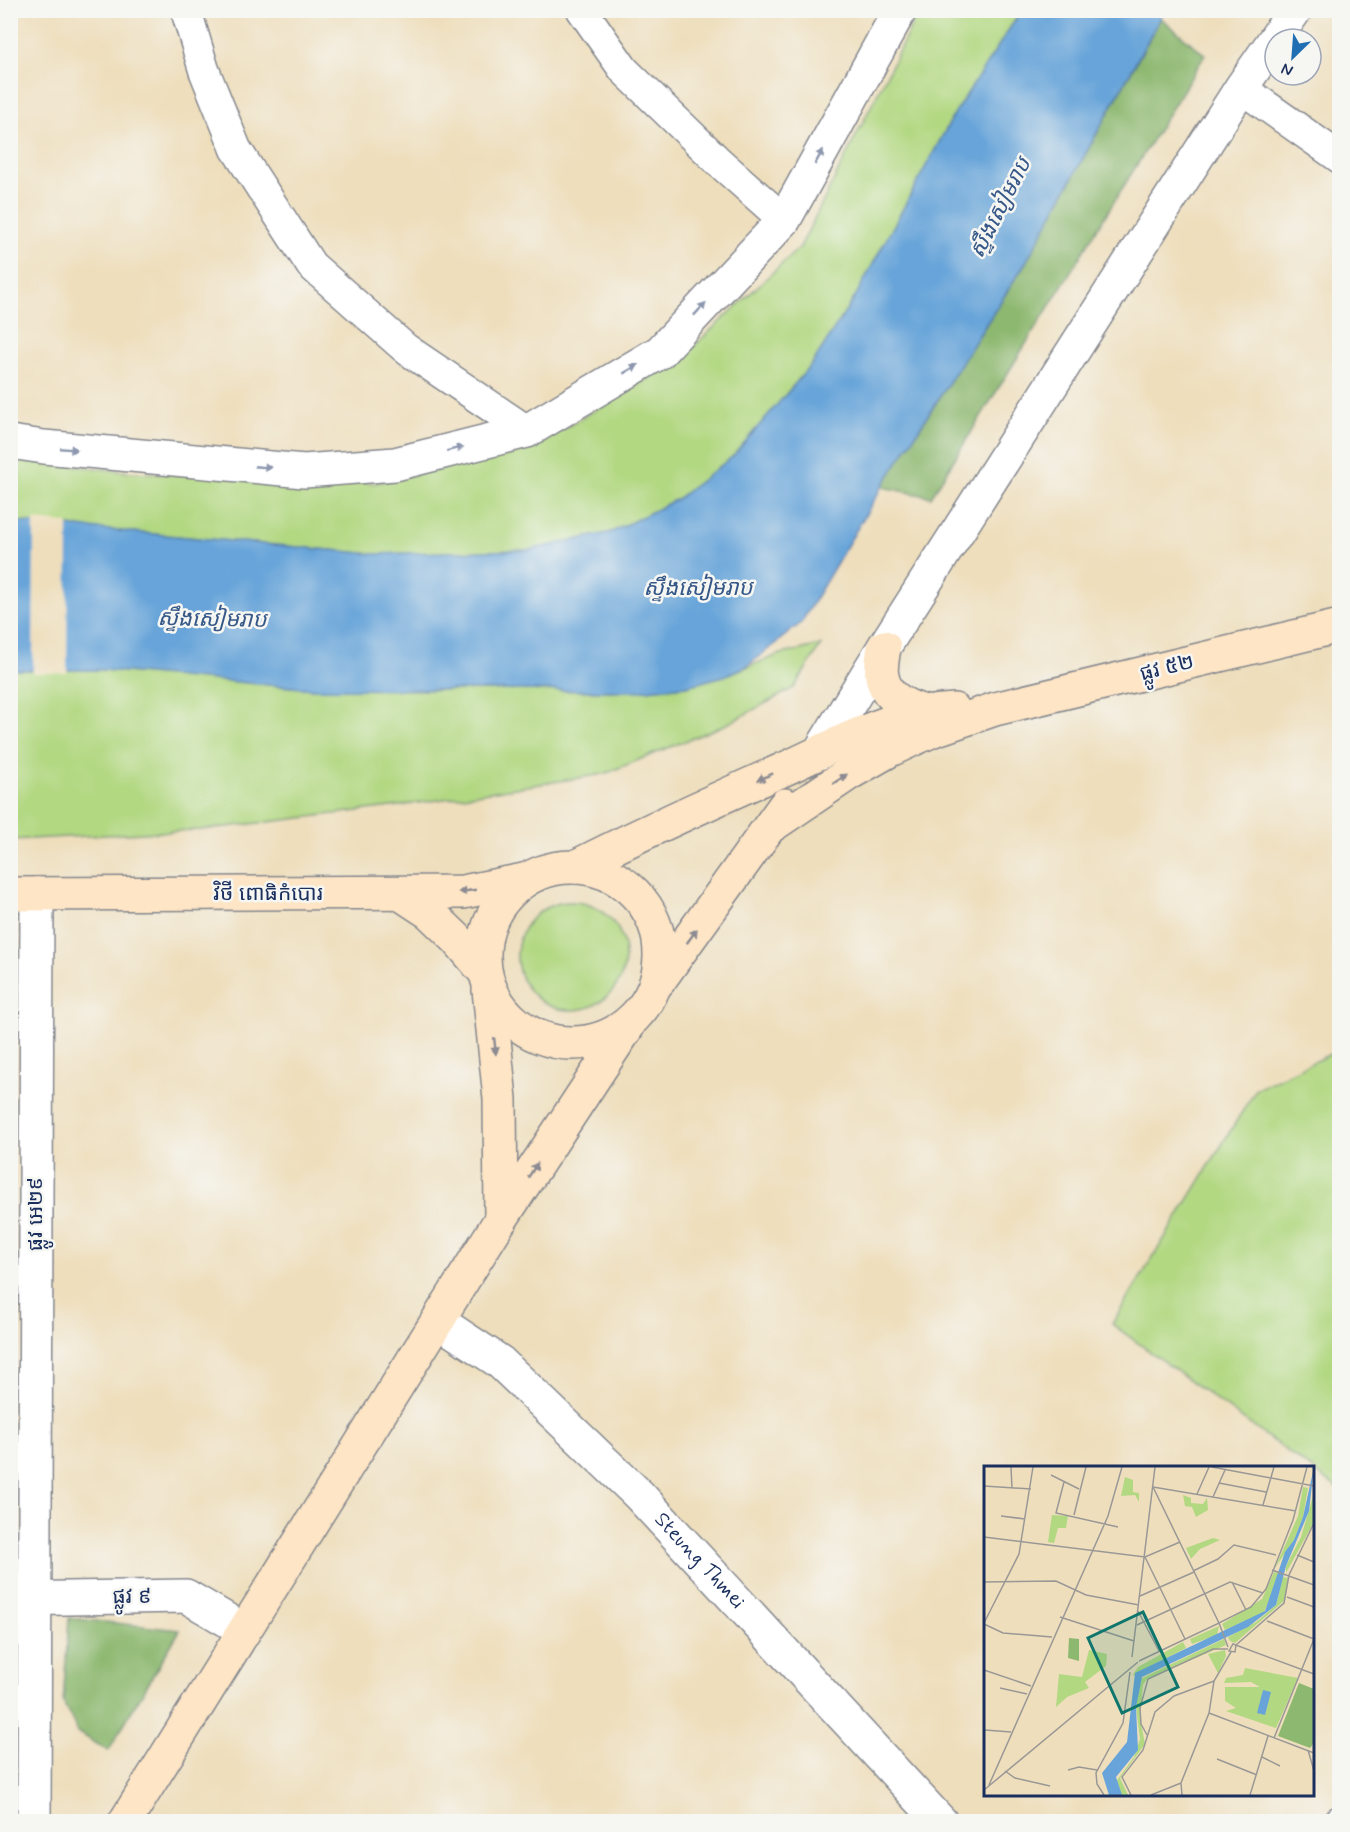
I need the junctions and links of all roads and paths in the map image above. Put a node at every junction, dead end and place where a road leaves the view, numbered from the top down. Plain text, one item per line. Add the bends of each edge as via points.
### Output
1 (186, 10) edge
2 (582, 10) edge
3 (900, 10) edge
4 (1295, 10) edge
5 (1241, 88) junction
6 (1340, 158) edge
7 (784, 219) junction
8 (527, 431) junction
9 (10, 442) edge
10 (1340, 626) edge
11 (884, 647) junction
12 (995, 710) junction
13 (925, 712) junction
14 (819, 753) junction
15 (774, 824) junction
16 (575, 867) junction
17 (524, 880) junction
18 (24, 894) edge
19 (401, 894) junction
20 (487, 980) junction
21 (657, 983) junction
22 (628, 1026) junction
23 (501, 1218) junction
24 (438, 1322) junction
25 (22, 1599) edge
26 (244, 1630) junction
27 (34, 1821) edge
28 (125, 1821) edge
29 (941, 1821) edge

1 - 8 lane via 204,70 236,149 311,265 406,349
2 - 7 lane via 633,78
7 -> 3 street
4 - 5 street
5 - 6 lane
5 - 11 street
8 -> 7 street via 660,352
9 -> 8 street via 304,471 395,465
10 - 12 main road, ផ្លូវ ៥២
11 - 13 main road via 882,677 887,689 906,706
11 - 14 street
12 - 13 main road, ផ្លូវ ៥២
15 -> 12 main road, ផ្លូវ ៥២ via 890,750 931,731
13 - 14 main road, ផ្លូវ ៥២ via 877,725
14 - 15 main road
14 -> 16 main road, ផ្លូវ ៥២
21 -> 15 main road
16 - 17 main road via 548,870
16 - 21 main road via 602,872 627,885 646,905 657,929 661,956
17 -> 19 main road, វិថី ពោធិកំបោរ via 463,892
17 - 20 main road via 504,898 490,920 483,945
18 - 19 main road, វិថី ពោធិកំបោរ
18 - 25 street, ផ្លូវ អេ២៩
19 - 20 main road via 430,913 457,939
20 - 22 main road via 507,1015 532,1035 562,1044 594,1042
20 -> 23 main road via 500,1099
21 - 22 main road via 643,1010
23 -> 22 main road
23 - 24 main road
24 - 26 main road
24 - 29 street, Steung Thmei via 500,1362 639,1495
25 - 26 street, ផ្លូវ ៩ via 186,1596
25 - 27 street, ផ្លូវ អេ២៩
26 - 28 main road

